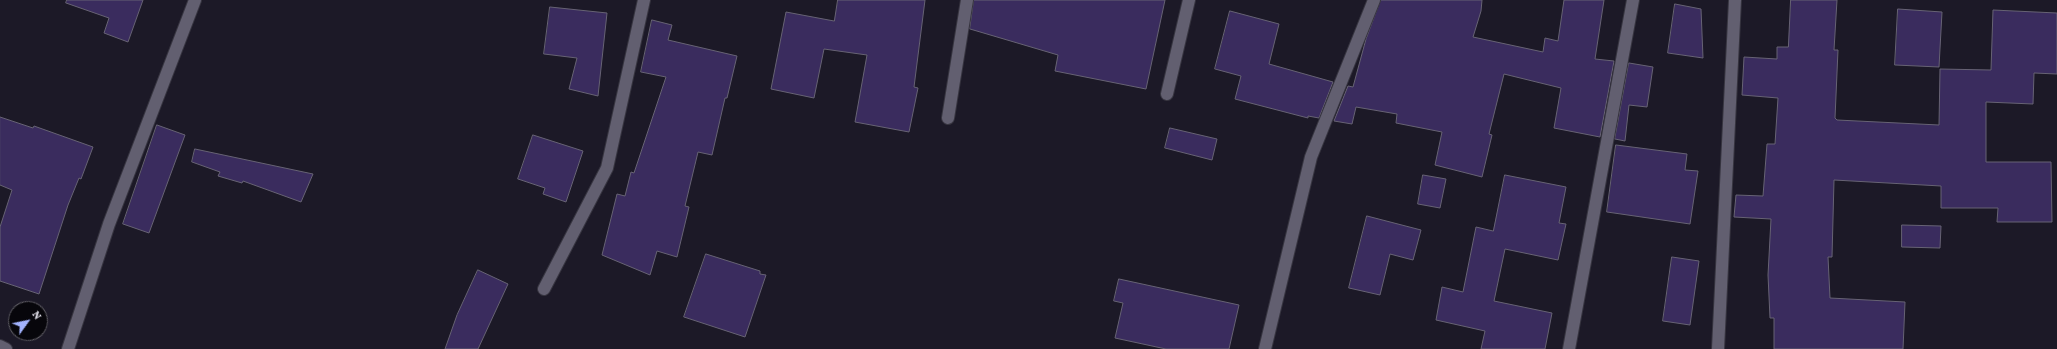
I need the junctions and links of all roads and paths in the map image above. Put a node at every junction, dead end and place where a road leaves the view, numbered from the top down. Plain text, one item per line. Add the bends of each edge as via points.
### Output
1 (195, 0) edge
2 (644, 0) edge
3 (967, 0) edge
4 (1189, 0) edge
5 (1374, 0) edge
6 (1633, 0) edge
7 (1735, 0) edge
8 (1167, 94) dead end
9 (948, 118) dead end
10 (544, 289) dead end
11 (0, 346) edge
12 (6, 349) edge
13 (68, 349) edge
14 (1265, 349) edge
15 (1569, 349) edge
16 (1718, 349) edge

1 - 13 street via 109,224
2 - 10 street via 607,168
3 - 9 street
4 - 8 street
5 - 14 street via 1311,157
6 - 15 street
7 - 16 street
11 - 12 street

